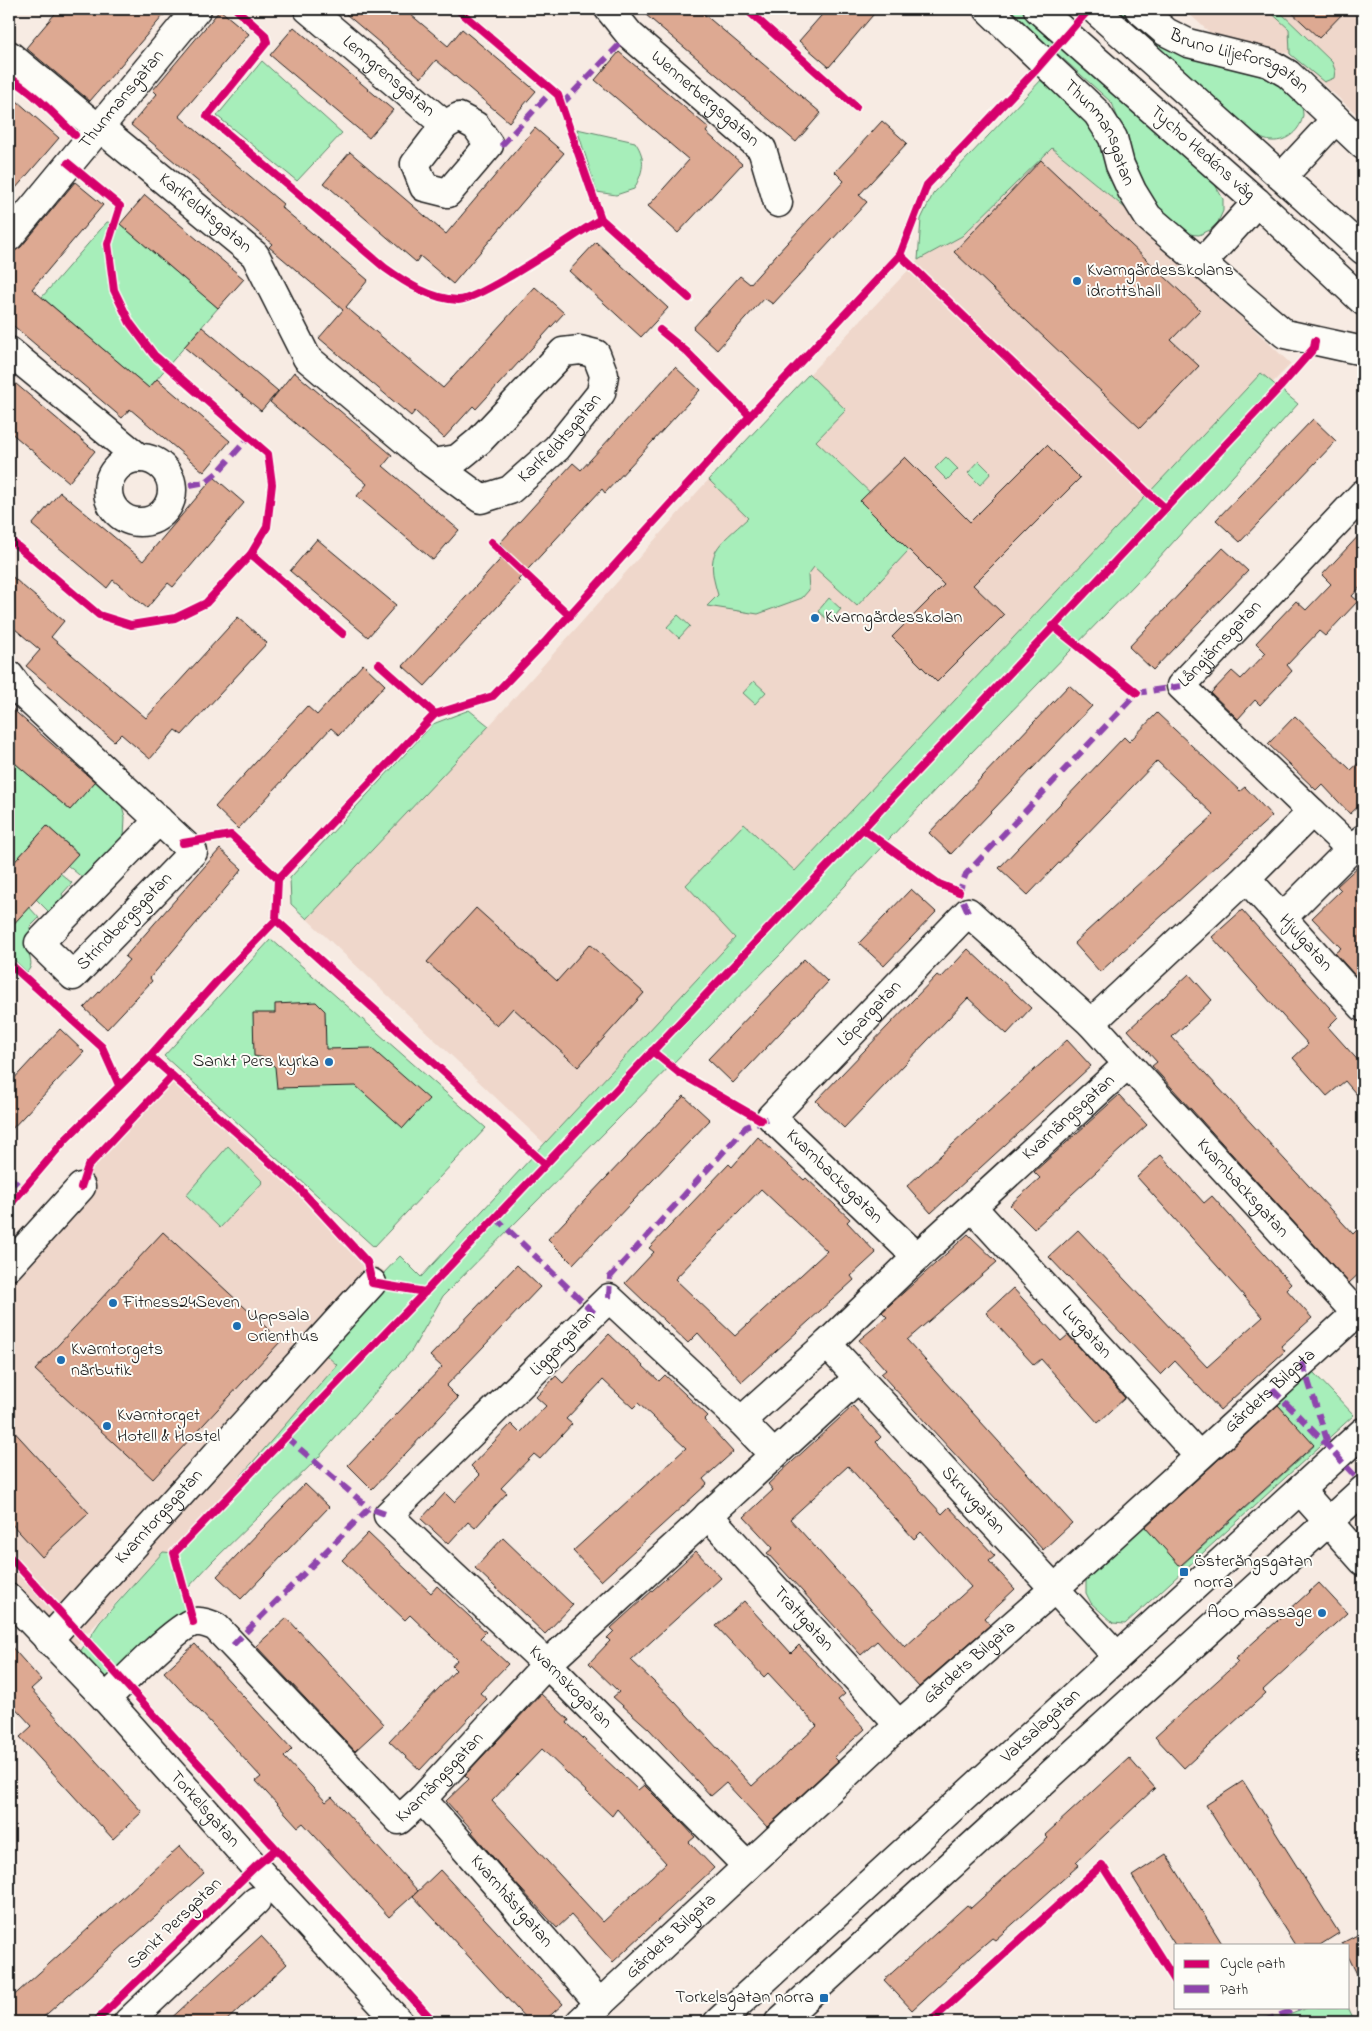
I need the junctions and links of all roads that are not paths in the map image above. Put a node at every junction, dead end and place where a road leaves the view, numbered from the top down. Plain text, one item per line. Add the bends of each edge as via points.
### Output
1 (197, 9) edge
2 (308, 9) edge
3 (609, 9) edge
4 (988, 9) edge
5 (1038, 9) edge
6 (1094, 9) edge
7 (1139, 9) edge
8 (9, 55) edge
9 (1336, 119) junction
10 (445, 125) dead end
11 (98, 126) junction
12 (1363, 145) edge
13 (1282, 177) junction
14 (1257, 202) junction
15 (778, 203) dead end
16 (9, 236) edge
17 (1363, 250) edge
18 (1202, 262) junction
19 (1363, 301) edge
20 (9, 351) edge
21 (1363, 351) edge
22 (139, 458) dead end
23 (432, 463) junction
24 (1363, 494) edge
25 (9, 675) edge
26 (1312, 812) junction
27 (160, 820) junction
28 (1357, 844) edge
29 (1246, 878) junction
30 (1282, 918) junction
31 (1363, 1007) edge
32 (1091, 1023) junction
33 (1128, 1064) junction
34 (771, 1117) joint
35 (81, 1188) dead end
36 (973, 1208) junction
37 (918, 1257) junction
38 (9, 1266) edge
39 (372, 1283) dead end
40 (1360, 1310) edge
41 (827, 1344) junction
42 (858, 1378) junction
43 (741, 1421) junction
44 (1363, 1432) edge
45 (774, 1455) junction
46 (1199, 1456) junction
47 (1300, 1490) junction
48 (1363, 1490) edge
49 (708, 1515) junction
50 (388, 1516) joint
51 (1329, 1522) junction
52 (1363, 1561) edge
53 (1053, 1590) junction
54 (9, 1598) edge
55 (48, 1640) junction
56 (1117, 1656) junction
57 (547, 1664) junction
58 (106, 1699) junction
59 (899, 1724) junction
60 (422, 1799) junction
61 (747, 1866) junction
62 (256, 1901) dead end
63 (600, 2004) junction
64 (128, 2022) edge
65 (399, 2022) edge
66 (580, 2022) edge
67 (718, 2022) edge
68 (779, 2022) edge

1 - 11 street, Thunmansgatan
2 - 10 street, Lenngrensgatan
3 - 15 street, Wennerbergsgatan via 630,35 762,149
4 - 18 street, Thunmansgatan via 1097,113 1113,138 1124,174 1148,218
5 - 14 street, Tycho Hedéns väg
6 - 13 street, Tycho Hedéns väg
7 - 9 street, Bruno Liljeforsgatan via 1166,32 1188,43 1269,63 1288,74
8 - 11 street, Karlfeldtsgatan
9 - 12 street, Bruno Liljeforsgatan
9 - 13 street
11 - 16 street, Thunmansgatan
11 - 23 street, Karlfeldtsgatan via 255,255 307,358
13 - 17 street, Tycho Hedéns väg
14 - 18 street
14 - 19 street, Tycho Hedéns väg
18 - 21 street, Thunmansgatan via 1284,334
20 - 22 street
23 - 23 street, Karlfeldtsgatan via 481,499 510,490 557,448 601,393 604,375 596,354 580,350 563,352 479,441 457,459
24 - 26 street, Långjärnsgatan via 1181,686
25 - 27 street, Strindbergsgatan via 23,694
26 - 28 street
26 - 29 street
27 - 27 street, Strindbergsgatan via 39,943 72,976 193,852
28 - 30 street
29 - 30 street, Hjulgatan
29 - 32 street
30 - 31 street, Hjulgatan
32 - 33 street, Kvarnängsgatan
32 - 34 street, Löpargatan via 968,912
33 - 36 street, Kvarnängsgatan
33 - 40 street, Kvarnbacksgatan
34 - 37 street, Kvarnbacksgatan
35 - 38 street
36 - 37 street, Kvarnängsgatan
36 - 46 street, Lurgatan
37 - 41 street, Kvarnängsgatan
39 - 55 street, Kvarntorgsgatan
40 - 46 street, Gärdets Bilgata
41 - 42 street, Skruvgatan
41 - 43 street, Kvarnängsgatan
42 - 45 street, Kvarnängsgatan
42 - 53 street, Skruvgatan
43 - 45 street
43 - 50 street, Liggargatan via 609,1298
44 - 47 street, Vaksalagatan
45 - 49 street, Kvarnängsgatan
46 - 53 street, Gärdets Bilgata
47 - 51 street
47 - 56 street, Vaksalagatan
48 - 51 street
49 - 57 street, Kvarnängsgatan
49 - 59 street, Trattgatan
50 - 57 street, Kvarnskogatan
51 - 52 street
51 - 68 street
53 - 56 street, Skruvgatan
53 - 59 street, Gärdets Bilgata
54 - 55 street, Torkelsgatan
55 - 58 street, Torkelsgatan
56 - 67 street, Vaksalagatan
57 - 60 street, Kvarnängsgatan
57 - 61 street, Kvarnskogatan
58 - 60 street, Kvarnängsgatan via 184,1627 193,1622 204,1622 216,1627 400,1820
58 - 65 street, Torkelsgatan via 255,1867
59 - 61 street, Gärdets Bilgata
60 - 63 street, Kvarnhästgatan
61 - 63 street, Gärdets Bilgata
62 - 64 street
63 - 66 street, Gärdets Bilgata

